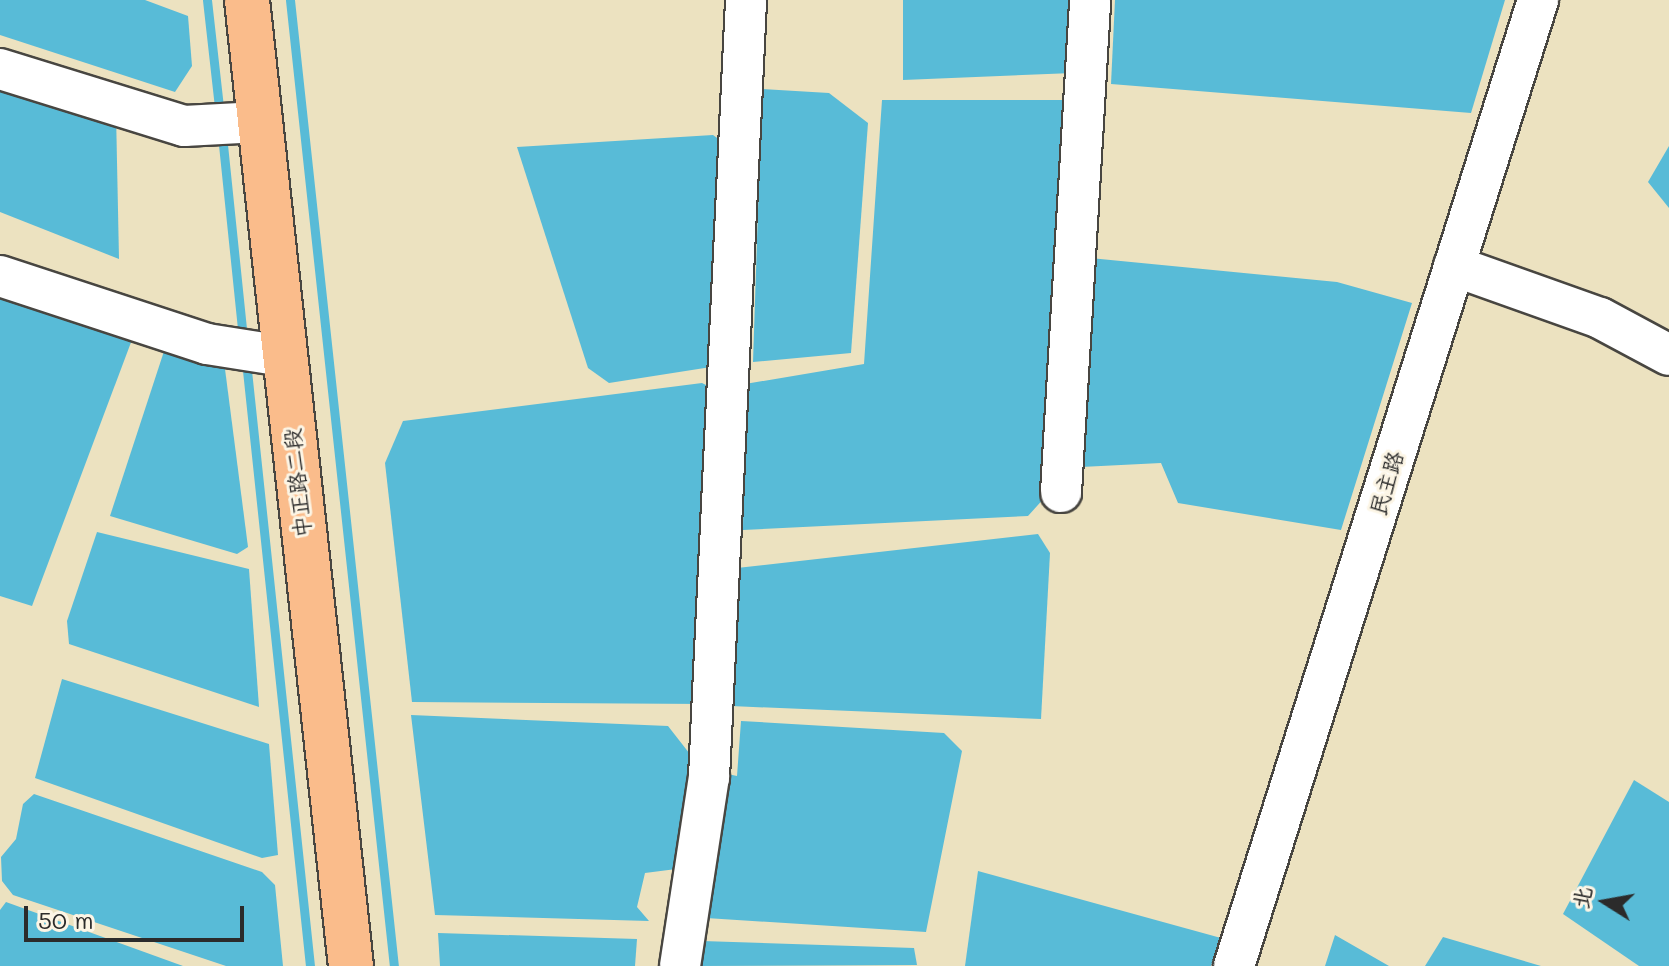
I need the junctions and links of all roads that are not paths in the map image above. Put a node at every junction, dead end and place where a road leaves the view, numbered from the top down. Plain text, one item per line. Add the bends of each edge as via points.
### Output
1 (247, 0) edge
2 (746, 0) edge
3 (1090, 0) edge
4 (1538, 0) edge
5 (0, 69) edge
6 (259, 122) junction
7 (1454, 266) junction
8 (0, 276) edge
9 (1669, 355) edge
10 (283, 356) junction
11 (1061, 492) dead end
12 (351, 966) edge
13 (680, 966) edge
14 (1234, 966) edge

1 - 6 main road, 中正路二段
2 - 13 street via 709,777
3 - 11 street
4 - 7 street, 民主路
5 - 6 street via 184,126
6 - 10 main road, 中正路二段
7 - 9 street via 1600,318
7 - 14 street, 民主路
8 - 10 street via 207,344
10 - 12 main road, 中正路二段

